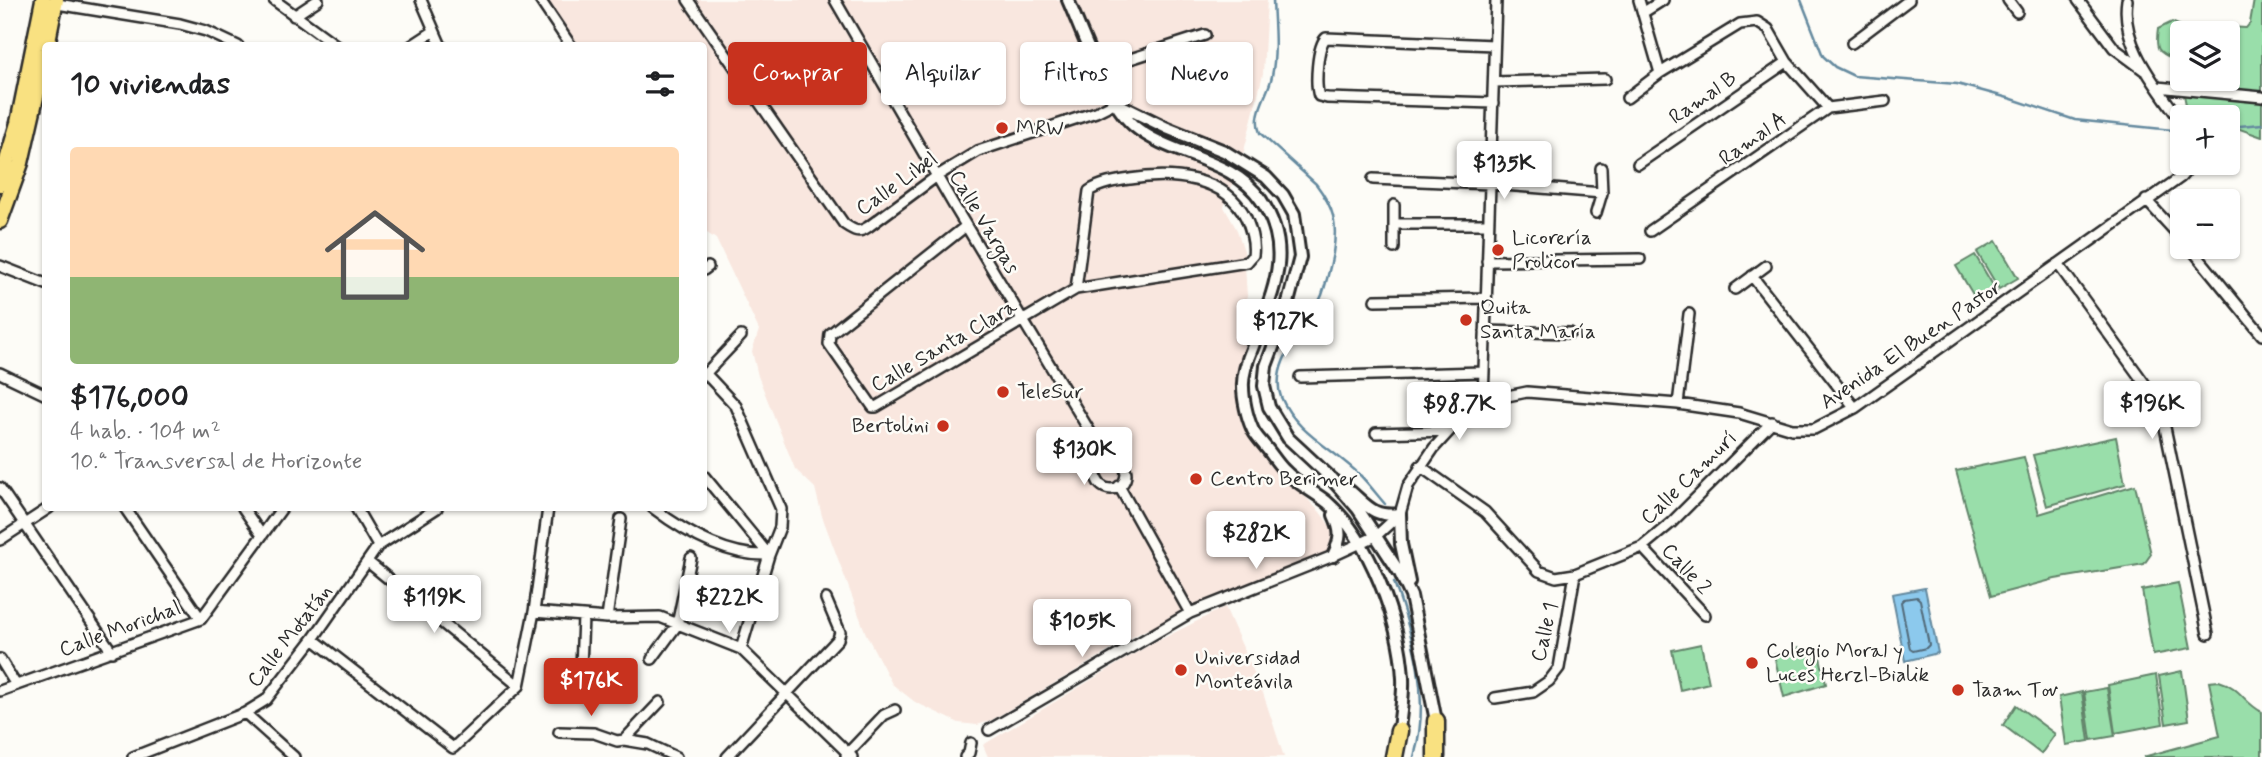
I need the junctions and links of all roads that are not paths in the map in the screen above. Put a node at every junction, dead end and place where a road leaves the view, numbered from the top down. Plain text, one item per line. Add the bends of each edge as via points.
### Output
1 (274, 0) edge
2 (318, 0) edge
3 (421, 0) edge
4 (540, 0) edge
5 (688, 0) edge
6 (835, 0) edge
7 (1068, 0) edge
8 (1496, 0) edge
9 (1639, 0) edge
10 (1664, 0) edge
11 (1909, 0) edge
12 (2008, 0) edge
13 (2078, 0) edge
14 (2127, 0) edge
15 (49, 1) edge
16 (1644, 12) junction
17 (2017, 12) dead end
18 (294, 16) junction
19 (37, 24) junction
20 (434, 31) junction
21 (1205, 35) dead end
22 (24, 40) dead end
23 (47, 42) edge
24 (229, 42) edge
25 (331, 42) edge
26 (417, 42) edge
27 (439, 42) edge
28 (568, 42) edge
29 (1087, 42) edge
30 (1852, 43) dead end
31 (1494, 45) junction
32 (1132, 58) edge
33 (1787, 61) junction
34 (1660, 73) junction
35 (2149, 74) junction
36 (1605, 79) dead end
37 (1494, 82) junction
38 (2157, 87) junction
39 (2262, 97) edge
40 (1627, 98) dead end
41 (41, 100) edge
42 (1885, 101) dead end
43 (1493, 103) junction
44 (1110, 105) edge
45 (1116, 105) edge
46 (1118, 105) edge
47 (2170, 106) edge
48 (1828, 108) junction
49 (1638, 164) dead end
50 (1601, 168) dead end
51 (2183, 175) edge
52 (936, 176) junction
53 (1373, 179) dead end
54 (0, 184) edge
55 (1490, 184) junction
56 (1602, 193) junction
57 (2146, 200) junction
58 (1394, 205) dead end
59 (1597, 213) dead end
60 (0, 220) edge
61 (1488, 223) junction
62 (1394, 224) junction
63 (967, 226) junction
64 (2170, 226) edge
65 (1650, 231) dead end
66 (1394, 248) dead end
67 (1640, 259) dead end
68 (2200, 259) edge
69 (1487, 261) junction
70 (2058, 264) junction
71 (0, 266) edge
72 (1766, 266) dead end
73 (1752, 276) junction
74 (42, 282) edge
75 (1076, 289) junction
76 (1735, 289) dead end
77 (1486, 298) junction
78 (1375, 300) dead end
79 (1689, 314) dead end
80 (1022, 320) junction
81 (1485, 331) junction
82 (1570, 333) dead end
83 (2262, 335) edge
84 (741, 336) dead end
85 (707, 371) edge
86 (1483, 372) junction
87 (0, 373) edge
88 (707, 377) edge
89 (1300, 377) dead end
90 (42, 393) edge
91 (1483, 401) junction
92 (1678, 404) junction
93 (1855, 408) junction
94 (1772, 422) junction
95 (1449, 431) junction
96 (1376, 433) dead end
97 (1107, 460) junction
98 (1420, 466) junction
99 (1330, 477) junction
100 (707, 480) edge
101 (1119, 486) junction
102 (0, 488) edge
103 (1328, 503) junction
104 (44, 511) edge
105 (127, 511) edge
106 (245, 511) edge
107 (280, 511) edge
108 (358, 511) edge
109 (432, 511) edge
110 (548, 511) edge
111 (658, 511) edge
112 (1400, 514) junction
113 (621, 519) dead end
114 (24, 523) junction
115 (261, 534) junction
116 (1376, 536) junction
117 (0, 540) edge
118 (1361, 542) junction
119 (378, 546) junction
120 (1642, 547) junction
121 (769, 555) junction
122 (1333, 556) junction
123 (691, 558) dead end
124 (368, 562) junction
125 (1575, 574) junction
126 (1411, 596) junction
127 (826, 599) dead end
128 (534, 612) junction
129 (1190, 614) junction
130 (1705, 615) dead end
131 (583, 617) junction
132 (607, 618) junction
133 (201, 619) junction
134 (677, 625) junction
135 (2208, 634) dead end
136 (313, 639) junction
137 (741, 649) junction
138 (112, 652) junction
139 (0, 659) edge
140 (652, 659) dead end
141 (581, 668) dead end
142 (16, 685) junction
143 (519, 686) junction
144 (0, 691) edge
145 (785, 694) junction
146 (1495, 698) dead end
147 (660, 702) dead end
148 (895, 710) dead end
149 (244, 713) junction
150 (1436, 721) joint
151 (989, 730) dead end
152 (1399, 731) joint
153 (559, 732) dead end
154 (624, 740) junction
155 (971, 743) dead end
156 (138, 756) edge
157 (848, 756) edge
158 (294, 757) edge
159 (676, 757) edge
160 (727, 757) edge
161 (965, 757) edge
162 (1394, 757) edge
163 (1436, 757) edge

1 - 18 street
2 - 18 street
3 - 20 street
4 - 28 street
5 - 52 street, Calle Libel via 844,224 861,232
6 - 52 street, Calle Vargas
7 - 29 street
8 - 31 street
9 - 16 street
10 - 16 street
11 - 30 street
12 - 17 street
13 - 35 street via 2114,48
14 - 35 street via 2133,45
15 - 19 main road
15 - 23 main road
15 - 24 street via 180,23
16 - 34 street
18 - 25 street
19 - 22 main road
19 - 54 main road via 18,123
20 - 26 street
20 - 27 street
21 - 32 street
31 - 37 street
31 - 43 street via 1326,38 1320,47 1317,89 1326,98
33 - 34 street via 1768,29 1748,22
33 - 48 street
33 - 49 street, Ramal B
34 - 40 street
35 - 38 street
36 - 37 street
37 - 43 street
38 - 39 street
38 - 47 street
41 - 60 main road
42 - 48 street, Ramal A
43 - 55 street
44 - 52 street, Calle Libel via 978,151
45 - 103 street via 1145,134 1244,183 1260,198 1275,225 1279,254 1276,284 1242,386 1252,430 1285,471
46 - 99 street via 1224,151 1266,177 1294,214 1300,257 1264,386 1269,407 1288,438
48 - 65 street, Ramal A
50 - 56 street
51 - 57 street, Avenida El Buen Pastor
52 - 63 street, Calle Vargas
53 - 55 street
55 - 56 street
55 - 61 street
56 - 59 street
57 - 64 street
57 - 70 street, Avenida El Buen Pastor
58 - 62 street
61 - 62 street
61 - 69 street
62 - 66 street
63 - 80 street, Calle Vargas
63 - 80 street, Calle Santa Clara via 830,334 829,344 876,407
67 - 69 street
68 - 83 street
69 - 77 street
70 - 93 street, Avenida El Buen Pastor
70 - 135 street via 2162,413
71 - 74 street
72 - 73 street
73 - 76 street
73 - 93 street
75 - 75 street, Calle Santa Clara via 1247,262 1253,255 1252,233 1240,205 1206,183 1170,175 1103,185 1089,191
75 - 80 street, Calle Santa Clara
77 - 78 street
77 - 81 street
79 - 92 street
80 - 97 street, Calle Vargas
81 - 82 street
81 - 86 street
84 - 85 street
86 - 89 street
86 - 91 street
87 - 90 street
88 - 121 street via 736,406 781,509 780,527
91 - 92 street, Avenida El Buen Pastor via 1527,392
91 - 95 street, Avenida El Buen Pastor
92 - 94 street, Avenida El Buen Pastor
93 - 94 street, Avenida El Buen Pastor via 1814,429 1792,429
94 - 120 street, Calle Camurí
95 - 96 street
95 - 98 street, Avenida El Buen Pastor
97 - 101 street, Calle Vargas via 1120,462 1125,470
97 - 101 street, Calle Vargas via 1097,469 1097,478 1106,487
98 - 112 street, Avenida El Buen Pastor
98 - 125 street, Calle Camurí via 1485,512 1539,571 1556,577
99 - 112 street via 1376,513
99 - 116 street
100 - 121 street
101 - 129 street, Calle Vargas
102 - 114 street
103 - 118 street
103 - 122 street via 1341,534
104 - 114 street
105 - 133 street
106 - 115 street
107 - 115 street, Calle Morichal
108 - 119 street
109 - 119 street
110 - 128 street
111 - 121 street via 724,548 751,556
112 - 116 street, Avenida El Buen Pastor
112 - 126 street
113 - 132 street
114 - 117 street
114 - 138 street
115 - 133 street, Calle Morichal
116 - 118 street, Avenida El Buen Pastor
116 - 126 street
118 - 122 street, Avenida El Buen Pastor
118 - 152 street via 1384,591 1395,632 1403,679
119 - 124 street, Calle Motatán
120 - 125 street, Calle Camurí
120 - 130 street, Calle 2
121 - 137 street
122 - 129 street, Avenida El Buen Pastor
123 - 134 street
124 - 136 street, Calle Motatán
124 - 143 street
125 - 146 street, Calle 1 via 1559,668 1533,692
126 - 150 street
127 - 145 street via 840,635
128 - 131 street
128 - 143 street
129 - 151 street, Avenida El Buen Pastor
131 - 132 street
131 - 141 street
132 - 134 street via 660,617
133 - 138 street, Calle Morichal
134 - 137 street
134 - 140 street
136 - 143 street via 453,748
136 - 149 street, Calle Motatán via 265,700
137 - 145 street
138 - 142 street, Calle Morichal
139 - 142 street
142 - 144 street, Calle Morichal
145 - 157 street
145 - 160 street
147 - 154 street
148 - 157 street via 884,715
149 - 156 street, Calle Motatán
149 - 158 street
150 - 163 highway
152 - 162 highway
153 - 154 street
154 - 159 street via 648,744
155 - 161 street

